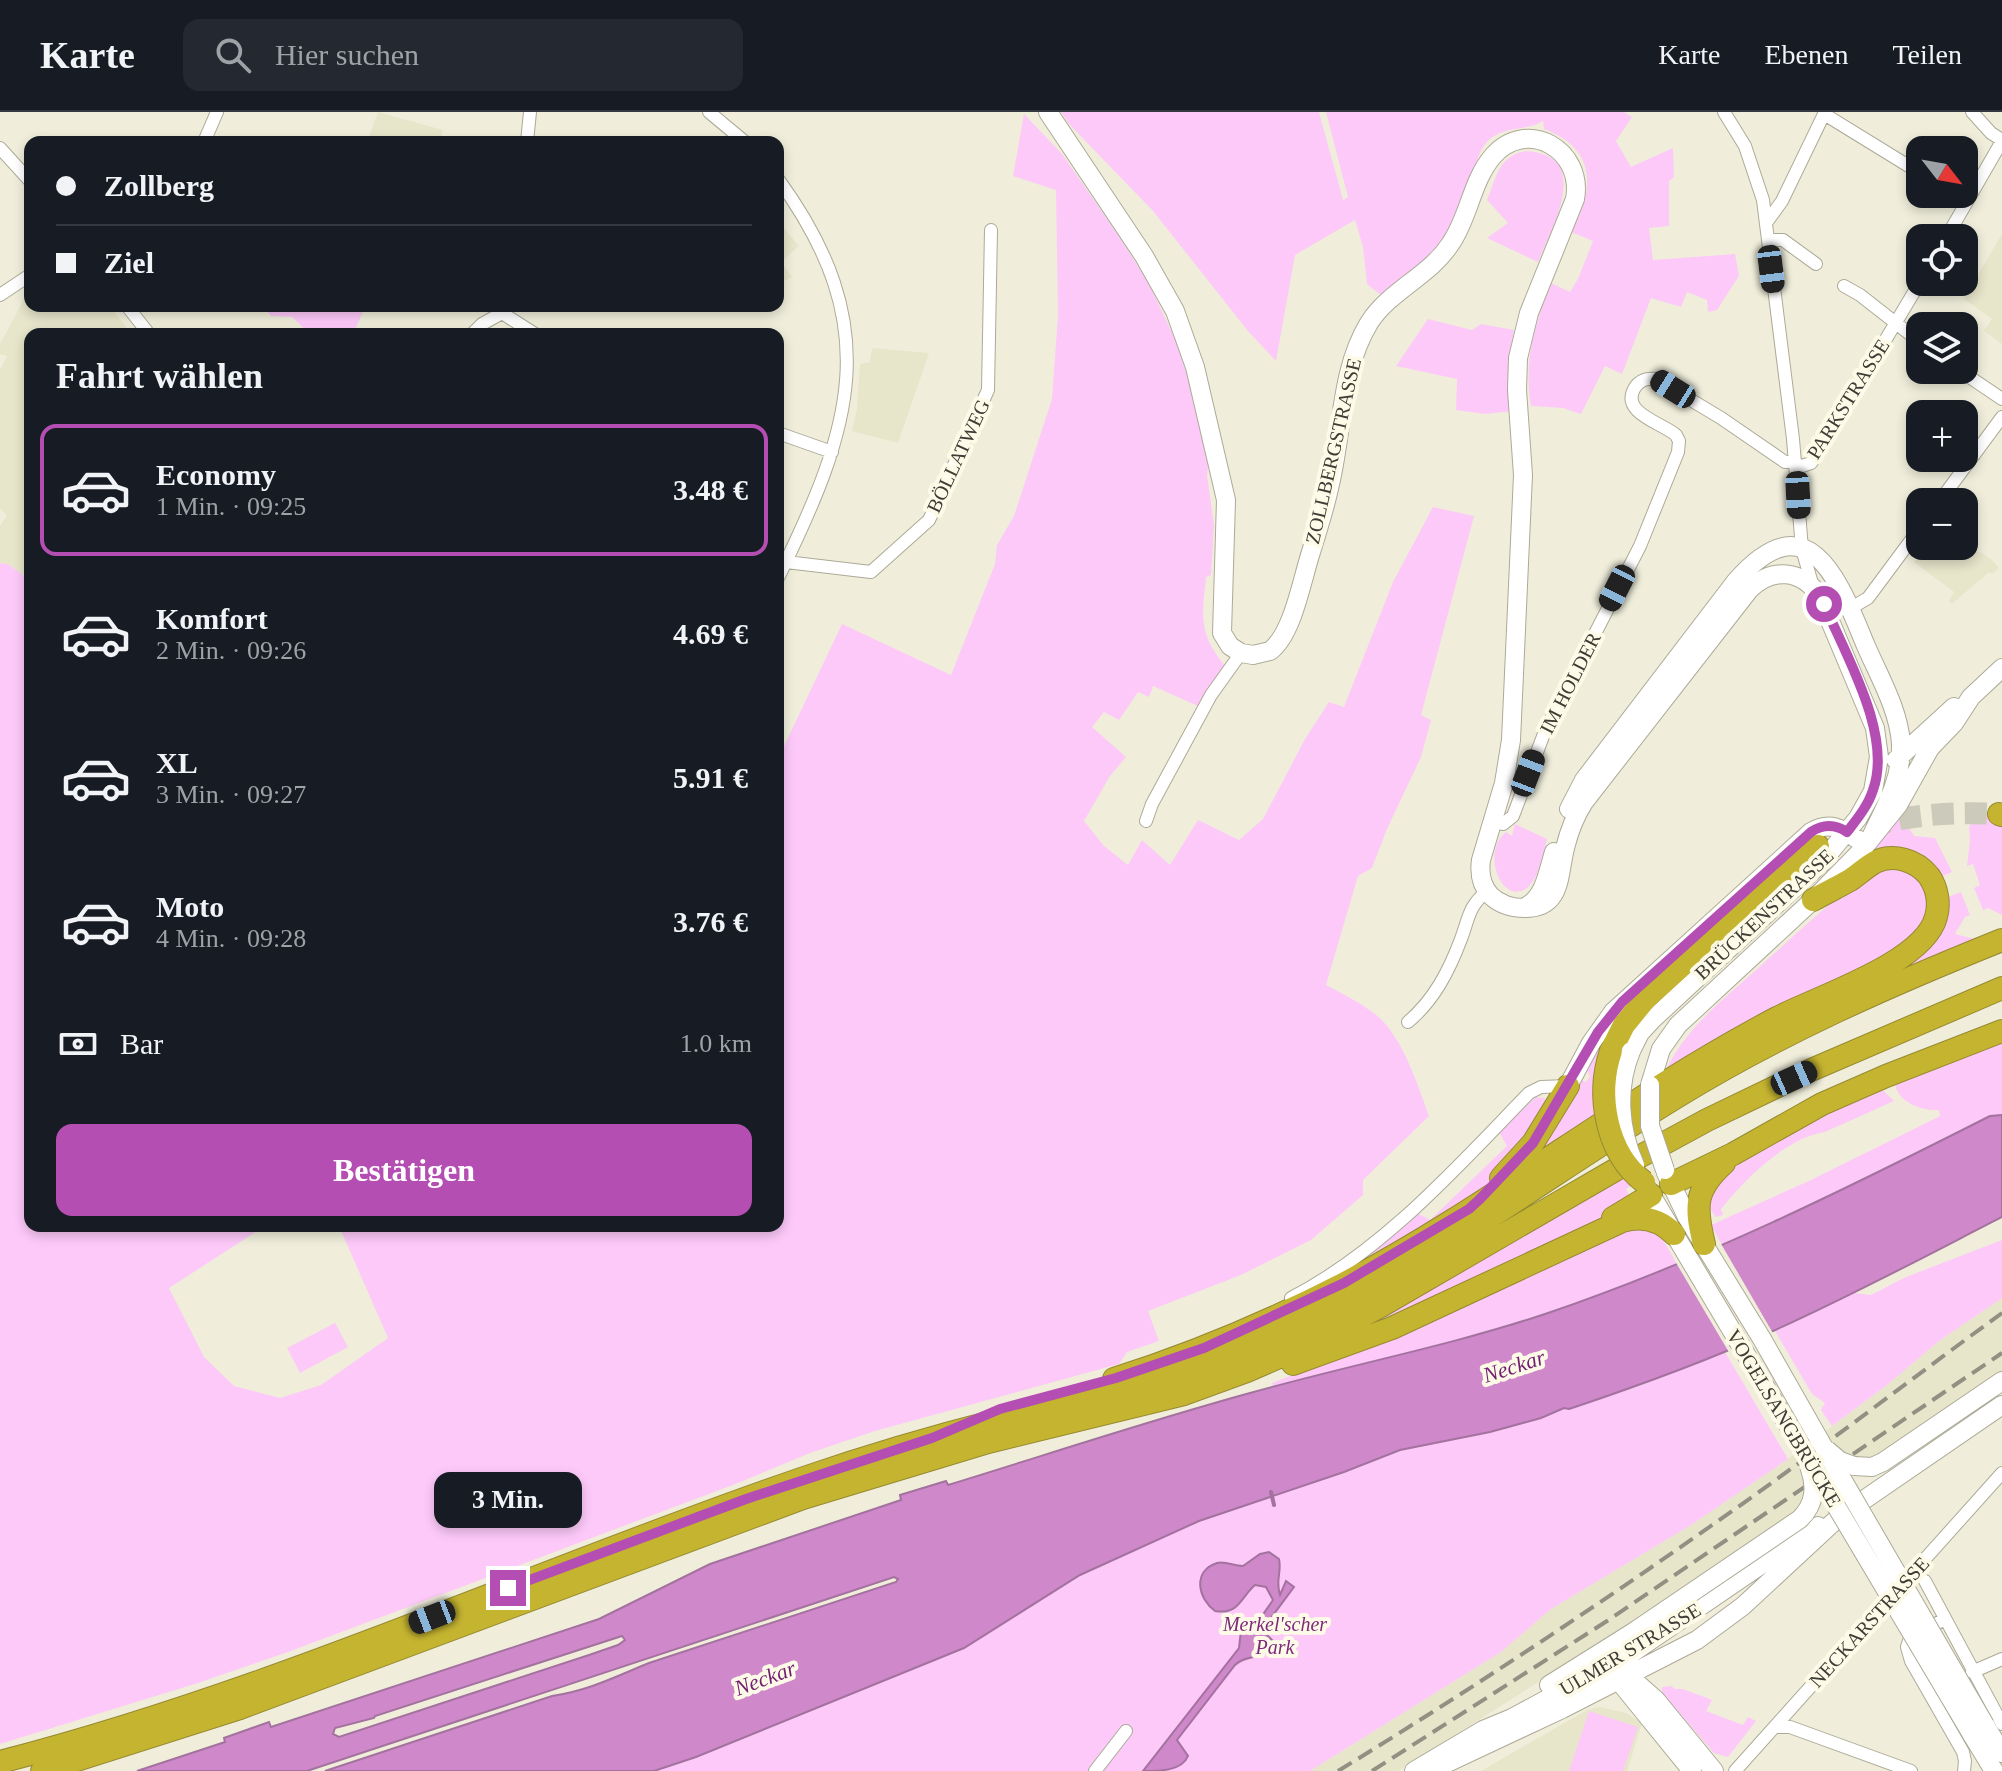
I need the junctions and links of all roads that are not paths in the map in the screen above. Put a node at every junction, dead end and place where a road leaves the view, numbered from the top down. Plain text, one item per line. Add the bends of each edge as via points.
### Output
1 (217, 112) edge
2 (530, 112) edge
3 (709, 112) edge
4 (1048, 112) edge
5 (1724, 112) edge
6 (1972, 112) edge
7 (1825, 113) edge
8 (207, 136) edge
9 (528, 136) edge
10 (738, 136) edge
11 (2002, 140) edge
12 (0, 148) edge
13 (1906, 164) edge
14 (24, 174) edge
15 (1978, 181) edge
16 (784, 189) edge
17 (1766, 223) junction
18 (991, 230) dead end
19 (1768, 240) junction
20 (1816, 264) dead end
21 (24, 279) edge
22 (1844, 286) dead end
23 (0, 295) edge
24 (1911, 296) edge
25 (132, 312) edge
26 (501, 312) edge
27 (507, 312) edge
28 (1895, 323) junction
29 (144, 328) edge
30 (478, 328) edge
31 (527, 328) edge
32 (1906, 331) edge
33 (1978, 383) edge
34 (2002, 399) edge
35 (2002, 417) edge
36 (784, 435) edge
37 (832, 452) junction
38 (1796, 465) junction
39 (1949, 488) edge
40 (1906, 547) edge
41 (1802, 549) junction
42 (786, 562) junction
43 (784, 566) edge
44 (1813, 587) junction
45 (1851, 608) junction
46 (1241, 653) junction
47 (2002, 668) edge
48 (1971, 697) junction
49 (1893, 709) junction
50 (1871, 714) junction
51 (1938, 721) junction
52 (1930, 748) junction
53 (1900, 755) junction
54 (1873, 791) junction
55 (1146, 821) dead end
56 (1492, 821) junction
57 (1847, 832) junction
58 (1868, 841) junction
59 (1818, 846) tunnel mouth
60 (1487, 891) junction
61 (1813, 900) junction
62 (1520, 908) junction
63 (2002, 940) edge
64 (2002, 988) edge
65 (1408, 1022) dead end
66 (2002, 1031) edge
67 (1661, 1049) joint
68 (1621, 1051) junction
69 (1568, 1086) junction
70 (1733, 1154) junction
71 (1657, 1181) junction
72 (1469, 1209) junction
73 (1679, 1223) junction
74 (1597, 1231) junction
75 (1704, 1244) joint
76 (1166, 1351) dead end
77 (2002, 1381) edge
78 (1184, 1394) junction
79 (2002, 1405) edge
80 (932, 1438) junction
81 (1812, 1447) junction
82 (2002, 1473) edge
83 (1839, 1517) junction
84 (1925, 1581) dead end
85 (1944, 1619) junction
86 (1683, 1649) junction
87 (2002, 1659) edge
88 (1972, 1672) junction
89 (1621, 1673) junction
90 (1656, 1700) junction
91 (1562, 1709) junction
92 (1650, 1720) junction
93 (1775, 1727) junction
94 (1986, 1727) edge
95 (1483, 1730) junction
96 (1126, 1731) dead end
97 (2002, 1753) edge
98 (0, 1762) edge
99 (42, 1771) edge
100 (1095, 1771) edge
101 (1414, 1771) edge
102 (1430, 1771) edge
103 (1692, 1771) edge
104 (1714, 1771) edge
105 (1735, 1771) edge
106 (1911, 1771) edge
107 (1964, 1771) edge
108 (1994, 1771) edge

1 - 8 street
2 - 9 street
3 - 10 street
4 - 46 main road via 1159,280 1190,350 1226,500 1220,627
5 - 17 street via 1750,157
6 - 11 street
7 - 13 street
7 - 17 street
11 - 15 street
12 - 14 street
16 - 37 street via 818,243 842,315 848,368
17 - 19 street
18 - 42 street, BÖLLATWEG via 988,390 930,518 871,572
19 - 20 street via 1783,240
19 - 38 street
21 - 23 street
22 - 28 street
24 - 28 street, PARKSTRASSE
25 - 29 street
26 - 30 street
27 - 31 street
28 - 32 street
28 - 38 street, PARKSTRASSE via 1814,460
33 - 34 street
35 - 39 street
36 - 37 street
37 - 42 street
38 - 41 street
38 - 56 street, IM HOLDER via 1659,381 1649,379 1635,387 1633,406 1676,435 1675,460 1640,546 1541,741 1513,816 1503,824
40 - 45 street via 1868,598
41 - 44 street
41 - 45 main road, BRÜCKENSTRASSE via 1828,566
41 - 62 main road via 1774,550 1748,568 1668,668 1578,788 1541,892 1536,901
42 - 43 street
44 - 50 main road, BRÜCKENSTRASSE
44 - 62 main road via 1798,576 1777,574 1749,590 1580,808 1552,896 1540,907
45 - 49 main road, BRÜCKENSTRASSE
46 - 55 street via 1211,695
46 - 56 main road, ZOLLBERGSTRASSE via 1266,653 1285,632 1326,503 1350,367 1370,321 1449,247 1495,154 1527,139 1555,147 1573,169 1576,191 1529,313 1518,358 1523,475 1513,719 1507,773
47 - 48 main road
48 - 51 main road
48 - 52 main road, BRÜCKENSTRASSE
49 - 51 main road via 1917,725
49 - 53 main road, BRÜCKENSTRASSE
50 - 53 main road
50 - 54 main road, BRÜCKENSTRASSE via 1879,757
51 - 53 main road
52 - 53 main road
52 - 58 main road, BRÜCKENSTRASSE via 1902,798
53 - 54 main road
53 - 58 main road, BRÜCKENSTRASSE via 1894,787
54 - 57 main road, BRÜCKENSTRASSE
56 - 60 main road, ZOLLBERGSTRASSE via 1480,868
57 - 58 main road
57 - 68 main road, BRÜCKENSTRASSE via 1807,878
57 - 69 main road via 1831,826 1811,832 1632,993 1598,1032
58 - 61 main road, BRÜCKENSTRASSE
59 - 68 highway via 1646,998 1629,1017
60 - 62 main road via 1500,903
60 - 65 street via 1473,904 1439,986
61 - 67 main road, BRÜCKENSTRASSE via 1684,1019
61 - 72 highway via 1876,861 1900,859 1931,879 1937,911 1925,939 1906,956 1704,1058
63 - 80 highway via 1867,996 1756,1051 1397,1276 1294,1330 1147,1384
64 - 78 highway via 1707,1120 1343,1326
66 - 70 highway via 1842,1095
67 - 71 main road, VOGELSANGBRÜCKE, bridge via 1651,1076 1649,1105
68 - 71 main road, VOGELSANGBRÜCKE, bridge via 1624,1126 1632,1158
68 - 71 highway, bridge via 1604,1089 1607,1119 1625,1163
69 - 72 highway via 1523,1155
69 - 76 street via 1529,1093 1410,1212 1312,1286 1255,1316
70 - 71 highway
70 - 73 highway
71 - 73 main road, VOGELSANGBRÜCKE
71 - 74 highway
72 - 80 highway via 1344,1283 1238,1334 1116,1378 1000,1409
73 - 74 highway via 1634,1218
73 - 75 highway
73 - 81 main road, VOGELSANGBRÜCKE
74 - 78 highway via 1392,1328 1287,1366
75 - 81 main road, VOGELSANGBRÜCKE
77 - 81 main road, bridge via 1878,1465 1847,1464
78 - 99 highway via 865,1478 240,1708
79 - 83 main road, ULMER STRASSE
80 - 98 highway via 746,1499 237,1689
81 - 94 main road, VOGELSANGBRÜCKE, bridge
81 - 95 main road, bridge via 1814,1488 1805,1514
82 - 93 street, NECKARSTRASSE
83 - 86 main road, ULMER STRASSE via 1743,1606
83 - 89 main road, ULMER STRASSE via 1819,1525
84 - 85 street
85 - 88 street
85 - 107 street via 1907,1647 1963,1752
86 - 89 main road, ULMER STRASSE
86 - 90 main road via 1654,1673 1650,1682
87 - 88 street
88 - 94 street
89 - 90 main road
89 - 91 main road, ULMER STRASSE
89 - 92 main road
89 - 95 main road, ULMER STRASSE
90 - 104 main road
91 - 92 main road via 1612,1699
91 - 102 main road, ULMER STRASSE
92 - 103 main road
93 - 105 street, NECKARSTRASSE
93 - 106 street via 1790,1727
94 - 97 main road, VOGELSANGBRÜCKE
94 - 108 main road, VOGELSANGBRÜCKE
95 - 101 main road, ULMER STRASSE
96 - 100 street

